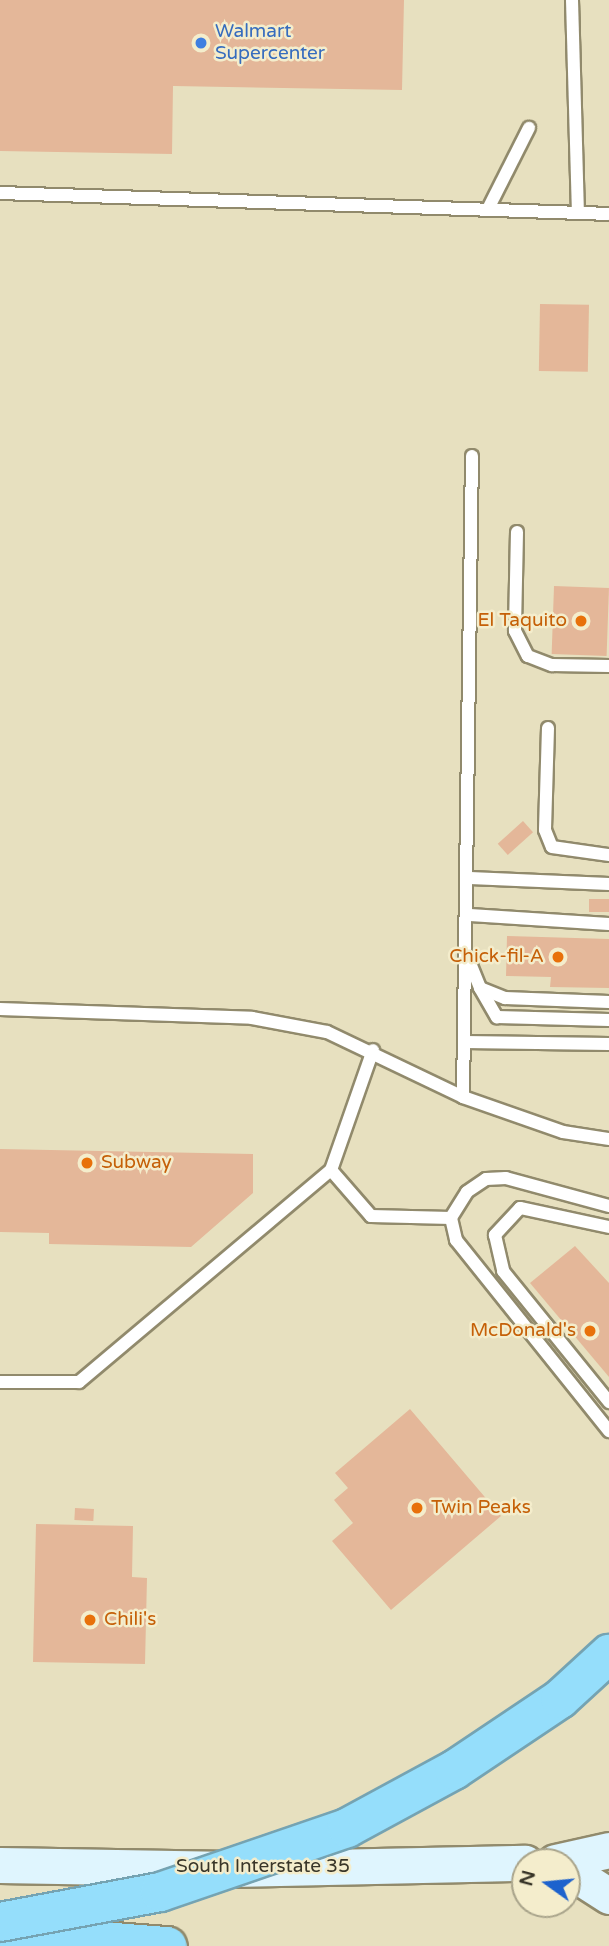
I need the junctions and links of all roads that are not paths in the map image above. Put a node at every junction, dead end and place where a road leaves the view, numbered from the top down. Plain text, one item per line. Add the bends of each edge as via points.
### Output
1 (572, 0) edge
2 (529, 128) dead end
3 (0, 193) edge
4 (488, 209) junction
5 (578, 212) junction
6 (609, 214) edge
7 (472, 456) dead end
8 (517, 532) dead end
9 (609, 666) edge
10 (548, 728) dead end
11 (609, 855) edge
12 (470, 878) junction
13 (609, 884) edge
14 (470, 915) junction
15 (609, 923) edge
16 (468, 960) junction
17 (480, 988) junction
18 (609, 1002) edge
19 (0, 1009) edge
20 (609, 1020) edge
21 (465, 1042) junction
22 (609, 1044) edge
23 (373, 1050) junction
24 (463, 1097) junction
25 (609, 1139) edge
26 (331, 1170) junction
27 (609, 1206) edge
28 (451, 1218) junction
29 (609, 1227) edge
30 (0, 1382) edge
31 (609, 1402) edge
32 (609, 1431) edge
33 (609, 1654) edge
34 (609, 1850) edge
35 (581, 1856) edge
36 (511, 1863) edge
37 (581, 1863) edge
38 (609, 1863) edge
39 (0, 1865) edge
40 (581, 1878) edge
41 (609, 1896) edge
42 (0, 1922) edge
43 (0, 1933) edge
44 (167, 1946) edge

1 - 5 lane
2 - 4 lane
3 - 4 lane
4 - 5 lane
5 - 6 lane
7 - 12 lane
8 - 9 lane via 515,631 528,656 552,664
10 - 11 lane via 545,830 552,847
12 - 13 lane
12 - 14 lane
14 - 15 lane
14 - 16 lane
16 - 17 lane
16 - 21 lane
17 - 18 lane via 505,998
17 - 20 lane via 497,1017
19 - 23 lane via 252,1018 327,1032
21 - 22 lane
21 - 24 lane
23 - 24 lane
23 - 26 lane
24 - 25 lane via 563,1132
26 - 28 lane via 371,1216
26 - 30 lane via 79,1382
27 - 28 lane via 506,1178 486,1180 467,1192
28 - 32 lane via 456,1240
29 - 31 lane via 520,1208 495,1235 503,1271
33 - 42 highway, bridge via 560,1699 454,1770 347,1828 160,1892
34 - 35 main road
36 - 39 main road, South Interstate 35 via 232,1869
37 - 38 main road
40 - 41 main road
43 - 44 highway

